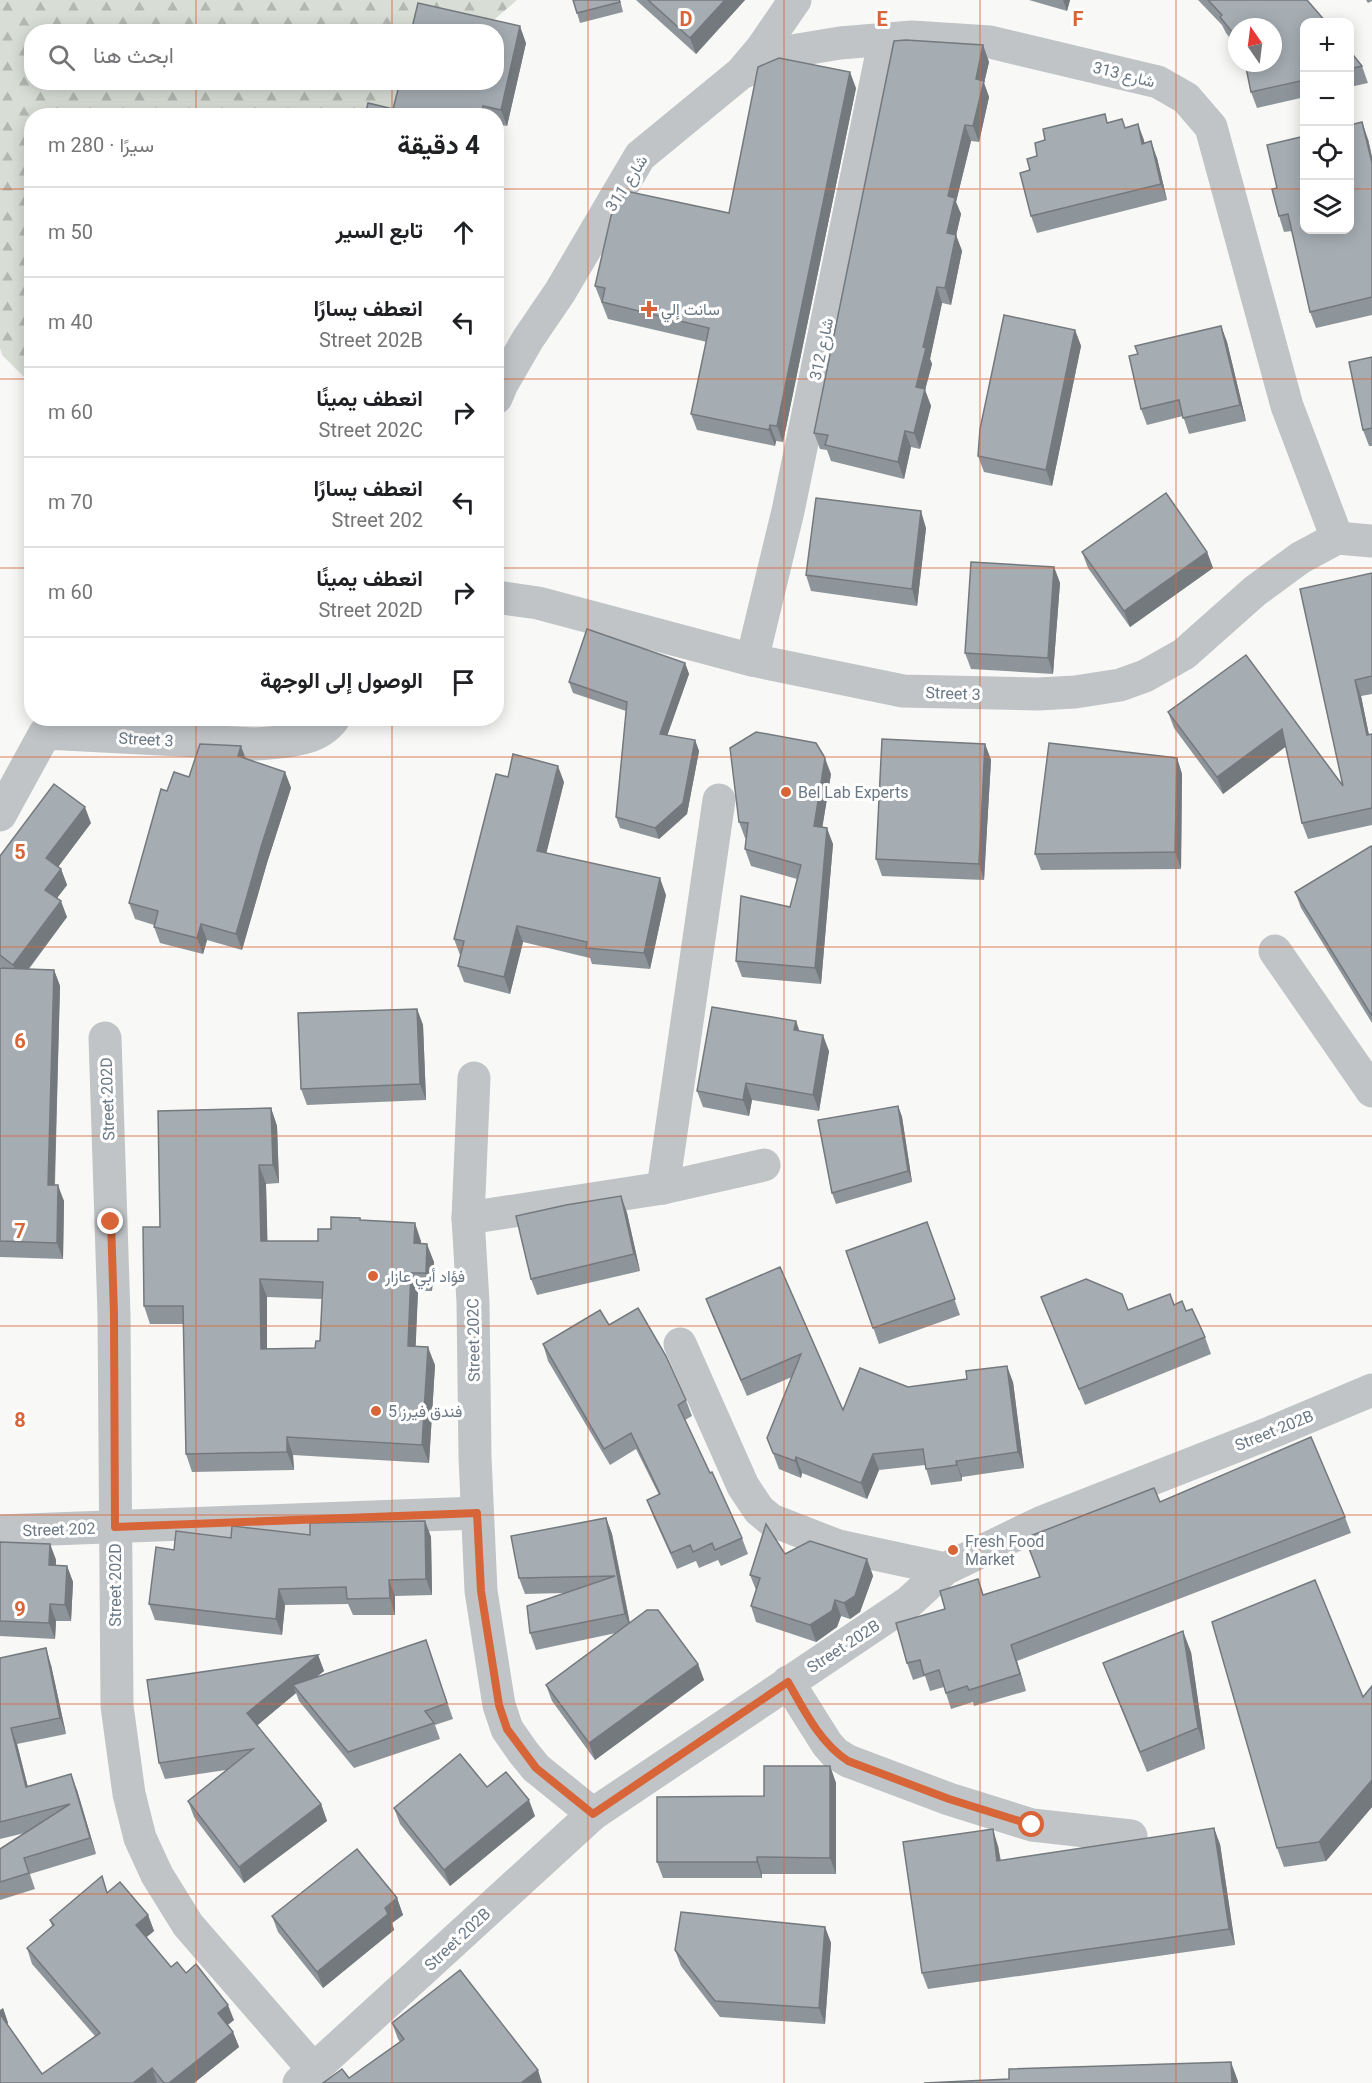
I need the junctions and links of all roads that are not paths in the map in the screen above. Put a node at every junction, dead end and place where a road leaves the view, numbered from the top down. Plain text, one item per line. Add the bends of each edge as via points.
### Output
1 (795, 0) edge
2 (885, 38) junction
3 (741, 73) junction
4 (504, 381) edge
5 (1337, 538) junction
6 (1372, 541) edge
7 (504, 598) edge
8 (752, 660) junction
9 (47, 726) edge
10 (327, 726) edge
11 (719, 800) dead end
12 (0, 815) edge
13 (1275, 951) dead end
14 (105, 1038) dead end
15 (474, 1078) dead end
16 (1372, 1091) edge
17 (764, 1165) dead end
18 (663, 1188) junction
19 (468, 1218) junction
20 (680, 1344) dead end
21 (1372, 1390) edge
22 (477, 1513) junction
23 (115, 1527) junction
24 (0, 1531) edge
25 (945, 1569) junction
26 (788, 1682) junction
27 (593, 1814) junction
28 (1131, 1836) dead end
29 (306, 2077) edge

1 - 3 street, شارع 311
2 - 3 street, شارع 313 via 792,51
2 - 5 street, شارع 313 via 990,42 1158,82 1186,98 1211,127 1287,406
2 - 8 street, شارع 312 via 788,511
3 - 4 street, شارع 311 via 640,156
5 - 6 street
5 - 8 street, Street 3 via 1273,577 1184,654 1120,685 1038,694 903,691
7 - 8 street, Street 3 via 537,603
9 - 10 street, Street 3 via 256,744 313,735
9 - 12 street, Street 3
11 - 18 street
13 - 16 street
14 - 23 street, Street 202D via 114,1314
15 - 19 street, Street 202C
17 - 18 street
18 - 19 street
19 - 22 street, Street 202C
20 - 25 street via 743,1486 759,1510 771,1520 838,1546
21 - 25 street, Street 202B via 1042,1522
22 - 23 street, Street 202
22 - 27 street, Street 202C via 481,1591 499,1705 507,1729 536,1768
23 - 24 street, Street 202
23 - 29 street, Street 202D via 117,1706 129,1794 140,1838 188,1925
25 - 26 street, Street 202B via 909,1602
26 - 27 street, Street 202B
26 - 28 street via 827,1744 848,1761 1032,1825
27 - 29 street, Street 202B

